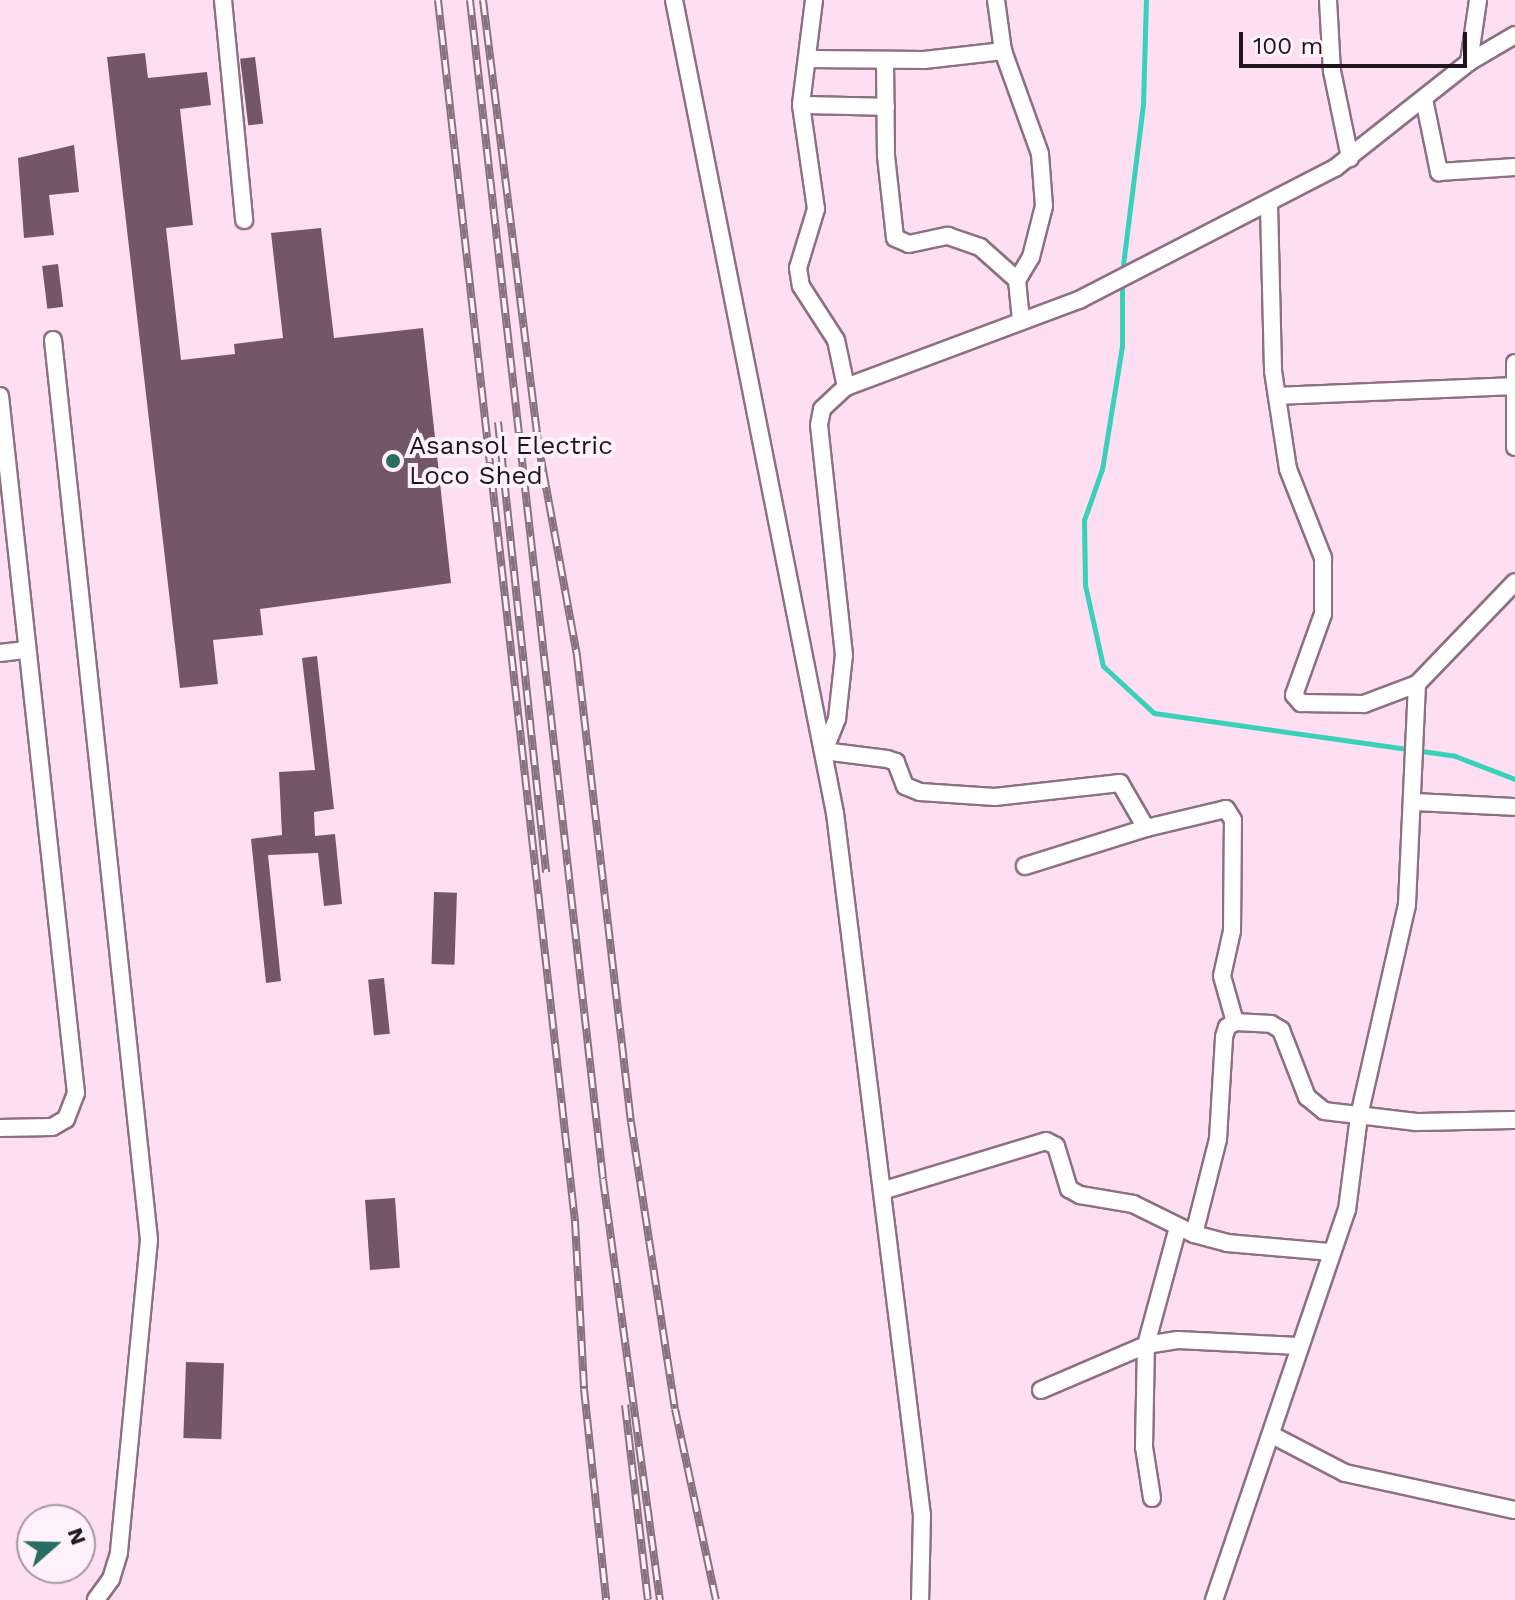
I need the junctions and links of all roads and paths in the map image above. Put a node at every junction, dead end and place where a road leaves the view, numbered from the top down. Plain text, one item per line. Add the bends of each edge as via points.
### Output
1 (223, 0) edge
2 (674, 0) edge
3 (814, 0) edge
4 (996, 0) edge
5 (1328, 0) edge
6 (1478, 0) edge
7 (1515, 35) edge
8 (1003, 51) junction
9 (808, 59) junction
10 (885, 61) junction
11 (1469, 62) junction
12 (1424, 99) junction
13 (801, 105) junction
14 (886, 107) junction
15 (1350, 158) junction
16 (1515, 167) edge
17 (1269, 205) junction
18 (244, 220) dead end
19 (1017, 280) junction
20 (1021, 321) junction
21 (53, 340) dead end
22 (1515, 363) edge
23 (1514, 386) edge
24 (846, 387) junction
25 (0, 396) edge
26 (1277, 396) junction
27 (1515, 447) edge
28 (1515, 582) edge
29 (26, 650) junction
30 (0, 653) edge
31 (1416, 692) junction
32 (824, 751) junction
33 (1413, 796) junction
34 (1515, 807) edge
35 (1146, 828) junction
36 (1025, 866) dead end
37 (1235, 1022) junction
38 (1359, 1116) junction
39 (1515, 1120) edge
40 (0, 1128) edge
41 (885, 1190) junction
42 (1178, 1227) junction
43 (1194, 1234) junction
44 (1329, 1252) junction
45 (1146, 1345) junction
46 (1298, 1346) junction
47 (1041, 1390) dead end
48 (1272, 1435) junction
49 (1152, 1498) dead end
50 (1515, 1510) edge
51 (96, 1600) edge
52 (920, 1600) edge
53 (1214, 1600) edge

1 - 18 street
2 - 32 street
3 - 9 street
4 - 8 street
5 - 15 street via 1332,71
6 - 11 street
7 - 11 street
8 - 10 street
8 - 19 street via 1034,129 1044,206 1042,228
9 - 10 street
9 - 13 street
10 - 14 street
11 - 12 street
12 - 15 street
12 - 16 street via 1439,172
13 - 14 street
13 - 24 street via 816,209 798,268 801,286 836,340
14 - 19 street via 895,238 909,244 935,236 967,241 1006,266
15 - 17 street
17 - 20 street via 1079,300
17 - 26 street
19 - 20 street
20 - 24 street
21 - 51 street via 149,1240 119,1553 111,1579
22 - 23 street
23 - 26 street
23 - 27 street
24 - 32 street via 828,398 819,425 844,655 837,719
25 - 29 street
26 - 31 street via 1291,483 1323,558 1323,614 1294,695 1301,703 1364,704
28 - 31 street
29 - 30 street
29 - 40 street via 76,1093 66,1119 52,1127
31 - 33 street
32 - 35 street via 896,762 905,786 920,792 995,797 1120,783
32 - 41 street
33 - 34 street
33 - 38 street via 1407,904
35 - 36 street
35 - 37 street via 1220,808 1231,813 1232,931 1222,976
37 - 38 street via 1271,1024 1281,1030 1314,1107
37 - 43 street via 1224,1037 1218,1139
38 - 39 street via 1416,1122
38 - 44 street via 1347,1210
41 - 42 street via 1046,1141 1056,1146 1069,1189 1133,1204
41 - 52 street via 922,1515
42 - 43 street
42 - 45 street
43 - 44 street via 1246,1246
44 - 46 street
45 - 46 street via 1203,1337
45 - 47 street
45 - 49 street via 1144,1447
46 - 48 street
48 - 50 street via 1345,1473
48 - 53 street

